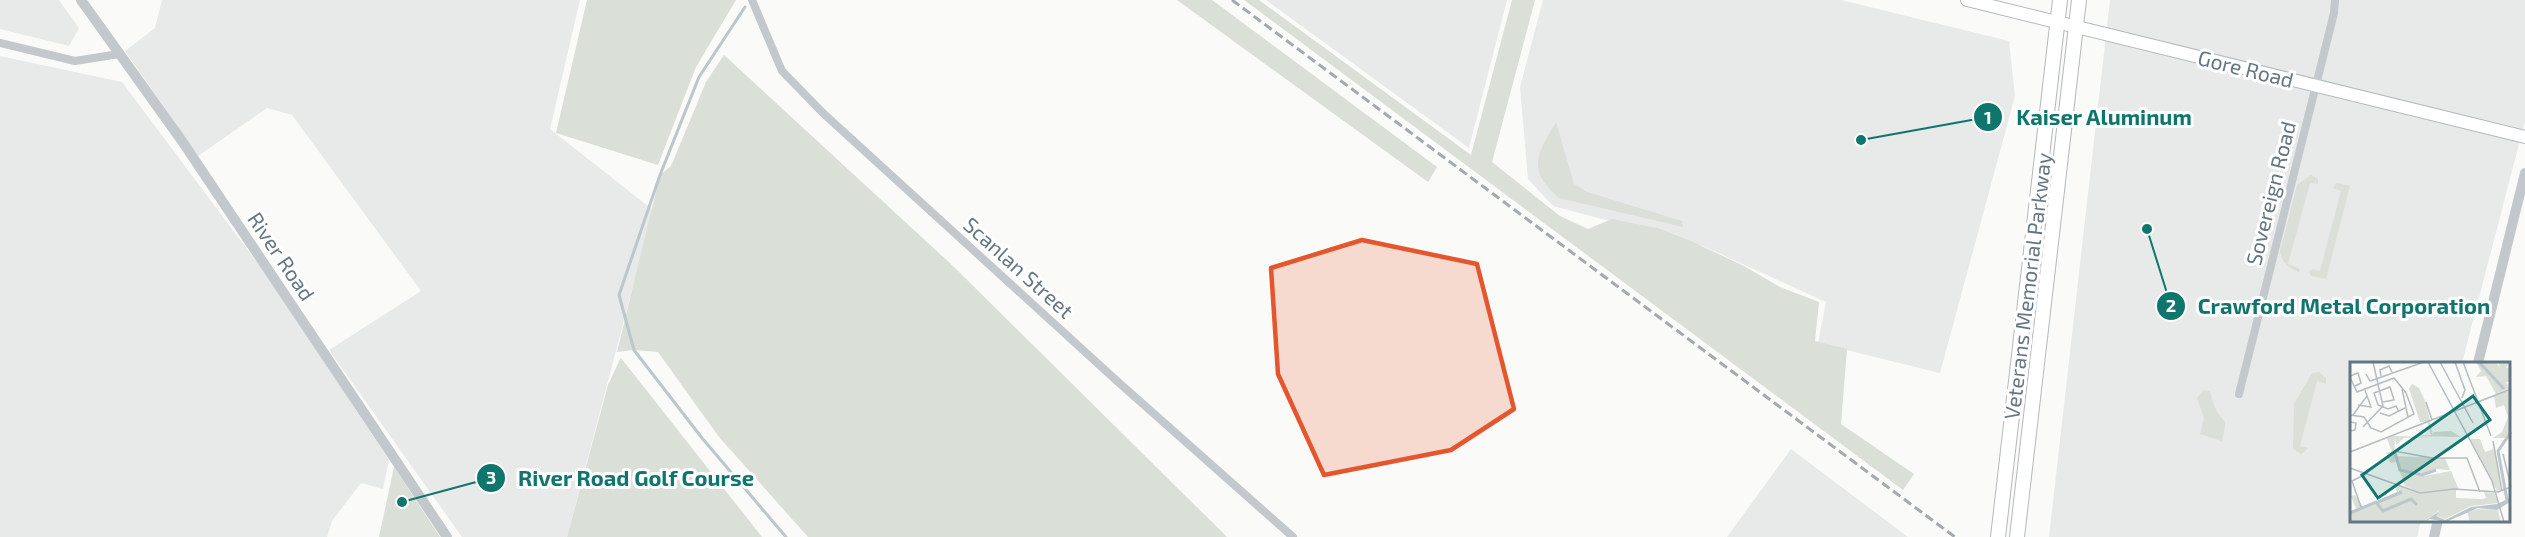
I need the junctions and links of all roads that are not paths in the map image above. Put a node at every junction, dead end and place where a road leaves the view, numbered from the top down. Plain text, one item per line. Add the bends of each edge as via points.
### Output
1 (81, 0) edge
2 (752, 0) edge
3 (1967, 0) edge
4 (2060, 0) edge
5 (2079, 0) edge
6 (2335, 0) edge
7 (2058, 22) junction
8 (2076, 26) junction
9 (0, 43) edge
10 (119, 54) junction
11 (2315, 86) junction
12 (2525, 137) edge
13 (2525, 173) edge
14 (2478, 362) edge
15 (2239, 394) dead end
16 (2438, 522) edge
17 (447, 537) edge
18 (1293, 537) edge
19 (1998, 537) edge
20 (2017, 537) edge
21 (2434, 537) edge

1 - 10 street, River Road
2 - 18 street, Scanlan Street via 782,71 824,114
3 - 7 main road, Gore Road
4 - 7 highway, Veterans Memorial Parkway
5 - 8 highway, Veterans Memorial Parkway
6 - 11 street, Sovereign Road
7 - 8 main road, Gore Road
7 - 19 highway, Veterans Memorial Parkway
8 - 11 main road, Gore Road
8 - 20 highway, Veterans Memorial Parkway
9 - 10 street via 75,61
10 - 17 street, River Road via 182,141
11 - 12 main road, Gore Road
11 - 15 street, Sovereign Road
13 - 14 street
16 - 21 street

